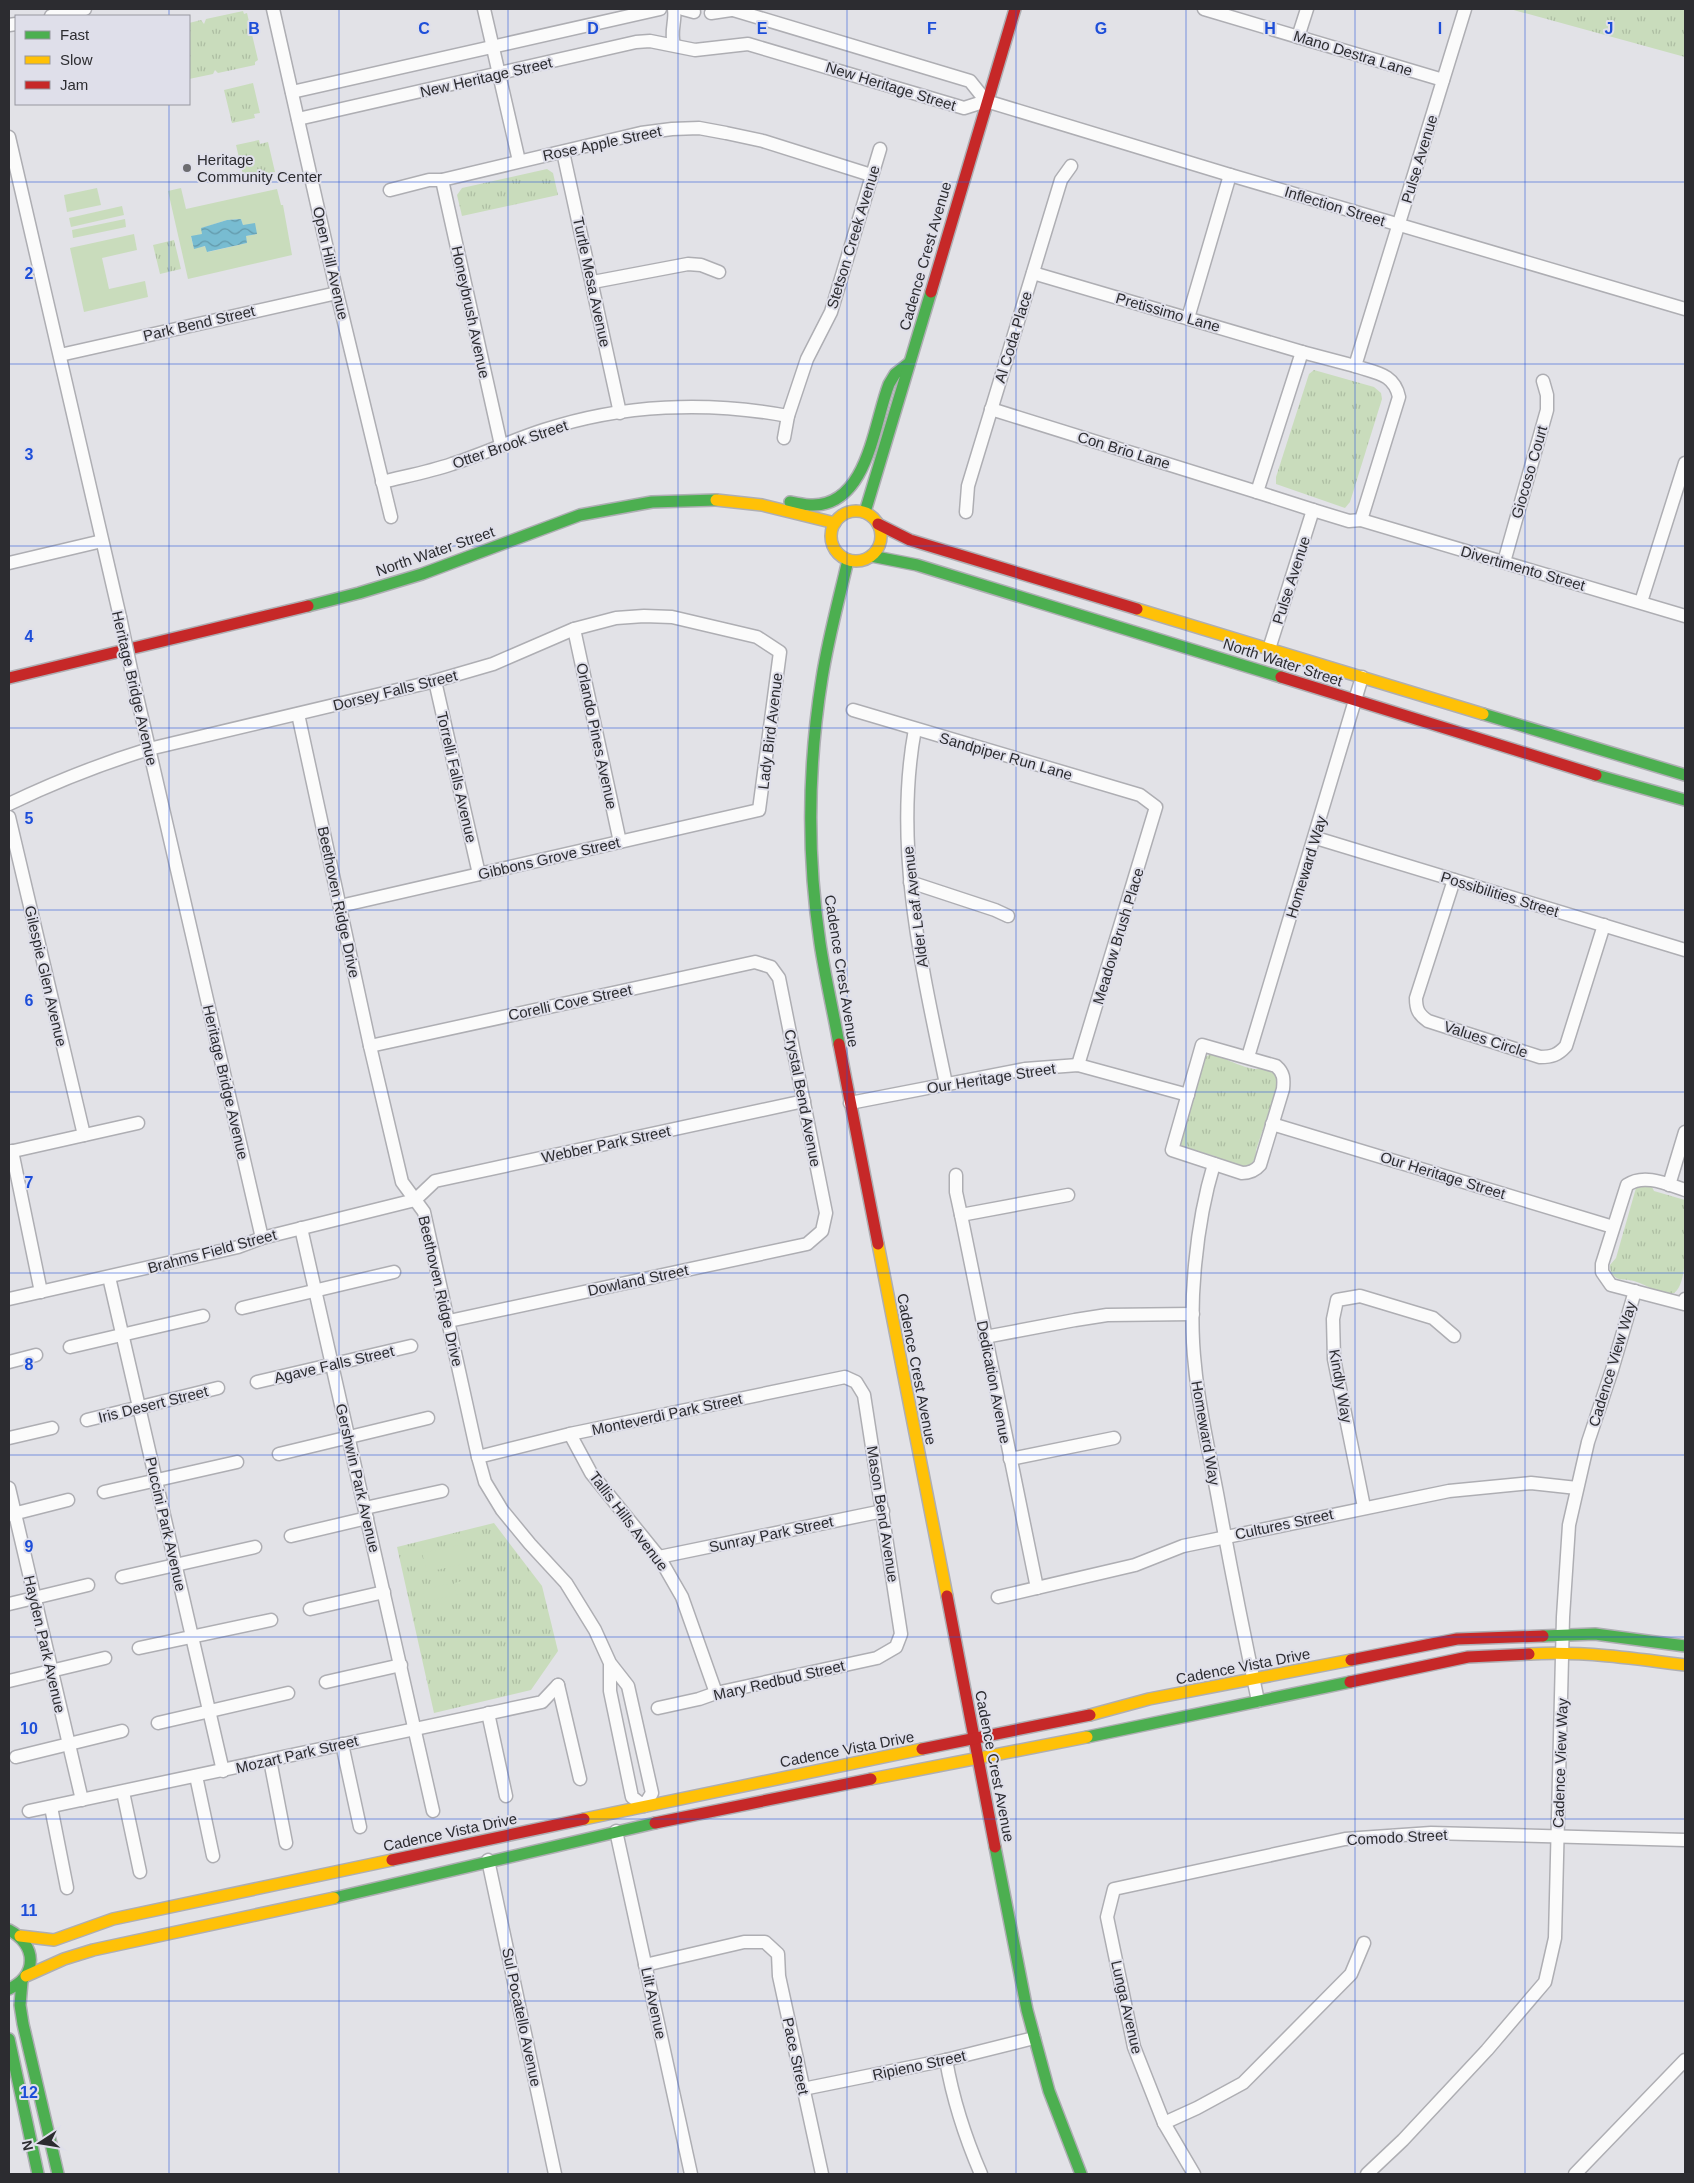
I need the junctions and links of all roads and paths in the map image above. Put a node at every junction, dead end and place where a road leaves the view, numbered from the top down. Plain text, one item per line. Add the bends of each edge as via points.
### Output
1 (86, 9) edge
2 (273, 9) edge
3 (484, 9) edge
4 (660, 9) edge
5 (674, 9) edge
6 (730, 9) edge
7 (1015, 9) edge
8 (1204, 9) edge
9 (1307, 9) edge
10 (1465, 9) edge
11 (711, 13) dead end
12 (56, 15) edge
13 (1298, 37) junction
14 (674, 45) junction
15 (493, 46) junction
16 (499, 73) junction
17 (1443, 80) junction
18 (292, 92) junction
19 (986, 101) junction
20 (298, 119) junction
21 (9, 137) edge
22 (880, 149) dead end
23 (563, 152) junction
24 (520, 161) junction
25 (1071, 166) dead end
26 (871, 175) junction
27 (1230, 175) junction
28 (442, 180) junction
29 (390, 190) dead end
30 (15, 193) edge
31 (1399, 225) junction
32 (719, 272) dead end
33 (1033, 273) junction
34 (592, 282) junction
35 (337, 293) junction
36 (1685, 310) edge
37 (1188, 318) junction
38 (1302, 352) junction
39 (60, 354) junction
40 (910, 363) junction
41 (1355, 366) junction
42 (1543, 381) dead end
43 (991, 409) junction
44 (620, 413) junction
45 (788, 416) junction
46 (784, 438) dead end
47 (501, 445) junction
48 (1685, 466) edge
49 (382, 482) junction
50 (1257, 492) junction
51 (751, 503) junction
52 (1313, 510) junction
53 (864, 512) junction
54 (966, 512) dead end
55 (391, 517) dead end
56 (1361, 520) junction
57 (835, 523) junction
58 (878, 524) junction
59 (102, 541) junction
60 (871, 556) junction
61 (848, 560) junction
62 (1504, 562) junction
63 (9, 563) edge
64 (1641, 602) junction
65 (1685, 616) edge
66 (574, 630) junction
67 (1269, 649) junction
68 (780, 652) joint
69 (46, 668) junction
70 (1362, 677) junction
71 (9, 678) edge
72 (435, 680) junction
73 (9, 685) edge
74 (1355, 701) junction
75 (853, 710) dead end
76 (298, 714) junction
77 (915, 729) junction
78 (149, 750) junction
79 (1685, 774) edge
80 (1685, 800) edge
81 (9, 804) edge
82 (1156, 807) joint
83 (759, 810) joint
84 (9, 817) edge
85 (1316, 838) junction
86 (620, 842) junction
87 (479, 874) junction
88 (1454, 880) junction
89 (910, 882) junction
90 (340, 906) junction
91 (1008, 916) dead end
92 (1604, 926) junction
93 (1685, 950) edge
94 (771, 967) joint
95 (370, 1046) junction
96 (1248, 1057) junction
97 (1078, 1065) junction
98 (946, 1084) junction
99 (1188, 1095) junction
100 (804, 1101) junction
101 (850, 1103) junction
102 (138, 1123) dead end
103 (1272, 1124) junction
104 (1685, 1132) edge
105 (84, 1135) junction
106 (10, 1152) edge
107 (1214, 1164) junction
108 (956, 1175) dead end
109 (1669, 1185) junction
110 (1685, 1190) edge
111 (1068, 1195) dead end
112 (415, 1200) junction
113 (961, 1215) junction
114 (1613, 1226) junction
115 (301, 1228) junction
116 (822, 1231) joint
117 (262, 1238) junction
118 (394, 1272) dead end
119 (109, 1277) junction
120 (316, 1290) junction
121 (1635, 1291) junction
122 (41, 1292) junction
123 (9, 1299) edge
124 (1685, 1299) edge
125 (242, 1308) dead end
126 (1193, 1314) junction
127 (203, 1316) dead end
128 (449, 1321) junction
129 (122, 1335) junction
130 (1454, 1336) dead end
131 (985, 1337) junction
132 (411, 1346) dead end
133 (70, 1347) dead end
134 (36, 1355) dead end
135 (9, 1362) edge
136 (332, 1364) junction
137 (257, 1382) dead end
138 (856, 1382) joint
139 (218, 1388) dead end
140 (139, 1407) junction
141 (428, 1418) dead end
142 (87, 1420) dead end
143 (52, 1428) dead end
144 (570, 1434) junction
145 (349, 1437) junction
146 (9, 1438) edge
147 (1114, 1438) dead end
148 (279, 1454) dead end
149 (478, 1458) junction
150 (1010, 1459) junction
151 (237, 1462) dead end
152 (156, 1480) junction
153 (9, 1488) edge
154 (1577, 1488) junction
155 (442, 1491) dead end
156 (104, 1492) dead end
157 (68, 1500) dead end
158 (1364, 1507) junction
159 (883, 1511) junction
160 (366, 1513) junction
161 (12, 1514) edge
162 (291, 1536) dead end
163 (1225, 1536) junction
164 (255, 1546) dead end
165 (659, 1558) junction
166 (176, 1565) junction
167 (122, 1577) dead end
168 (88, 1585) dead end
169 (1037, 1588) junction
170 (384, 1592) junction
171 (998, 1597) dead end
172 (34, 1598) junction
173 (9, 1604) edge
174 (310, 1608) dead end
175 (271, 1620) dead end
176 (1563, 1634) junction
177 (192, 1637) junction
178 (1685, 1646) edge
179 (896, 1647) joint
180 (139, 1648) dead end
181 (1563, 1652) junction
182 (104, 1658) dead end
183 (610, 1663) junction
184 (401, 1665) junction
185 (1685, 1665) edge
186 (51, 1670) junction
187 (1253, 1679) junction
188 (9, 1681) edge
189 (326, 1682) dead end
190 (716, 1692) junction
191 (288, 1693) dead end
192 (1258, 1701) junction
193 (658, 1708) dead end
194 (210, 1711) junction
195 (488, 1713) junction
196 (158, 1723) dead end
197 (416, 1728) junction
198 (122, 1731) dead end
199 (974, 1738) junction
200 (68, 1744) junction
201 (342, 1744) junction
202 (16, 1756) dead end
203 (978, 1759) junction
204 (270, 1760) junction
205 (823, 1769) junction
206 (223, 1771) junction
207 (196, 1776) junction
208 (580, 1779) dead end
209 (818, 1791) junction
210 (123, 1792) junction
211 (506, 1796) dead end
212 (82, 1800) junction
213 (644, 1806) junction
214 (51, 1807) junction
215 (29, 1811) dead end
216 (433, 1811) dead end
217 (669, 1820) junction
218 (360, 1827) dead end
219 (616, 1832) junction
220 (1558, 1838) junction
221 (582, 1839) junction
222 (1685, 1840) edge
223 (286, 1843) dead end
224 (213, 1856) dead end
225 (488, 1860) junction
226 (140, 1872) dead end
227 (67, 1888) dead end
228 (1114, 1889) joint
229 (13, 1931) edge
230 (1364, 1943) dead end
231 (645, 1965) junction
232 (24, 1978) junction
233 (9, 1989) edge
234 (1034, 2038) junction
235 (9, 2040) edge
236 (946, 2060) junction
237 (1685, 2060) edge
238 (803, 2089) junction
239 (1164, 2123) junction
240 (38, 2174) edge
241 (58, 2174) edge
242 (555, 2174) edge
243 (691, 2174) edge
244 (822, 2174) edge
245 (981, 2174) edge
246 (1082, 2174) edge
247 (1194, 2174) edge
248 (1367, 2174) edge
249 (1575, 2174) edge

1 - 12 street
2 - 18 street, Open Hill Avenue
3 - 15 street
4 - 15 street, New Heritage Street
5 - 14 street via 671,35
6 - 11 street, New Heritage Street
6 - 19 street, New Heritage Street via 970,80
7 - 19 street, Cadence Crest Avenue
8 - 13 street, Mano Destra Lane
9 - 13 street
10 - 17 street, Pulse Avenue
13 - 17 street, Mano Destra Lane
14 - 16 street, New Heritage Street via 636,42
14 - 19 street, New Heritage Street via 707,50 748,44 964,108
15 - 16 street
15 - 18 street, New Heritage Street
16 - 20 street, New Heritage Street
16 - 24 street
17 - 31 street, Pulse Avenue
18 - 20 street, Open Hill Avenue
19 - 27 street, Inflection Street
19 - 40 street, Cadence Crest Avenue
20 - 35 street, Open Hill Avenue
21 - 30 street, Heritage Bridge Avenue
22 - 26 street, Stetson Creek Avenue
23 - 24 street, Rose Apple Street
23 - 26 street, Rose Apple Street via 641,133 699,128 763,141
23 - 34 street, Turtle Mesa Avenue
24 - 28 street, Rose Apple Street
25 - 33 street, Al Coda Place via 1061,180
26 - 45 street, Stetson Creek Avenue via 831,312 807,359
27 - 31 street, Inflection Street
27 - 37 street
28 - 29 street, Rose Apple Street via 428,180
28 - 47 street, Honeybrush Avenue
30 - 39 street, Heritage Bridge Avenue
31 - 36 street, Inflection Street
31 - 41 street, Pulse Avenue
32 - 34 street via 688,264
33 - 37 street, Pretissimo Lane
33 - 43 street, Al Coda Place
34 - 44 street, Turtle Mesa Avenue
35 - 39 street, Park Bend Street
35 - 49 street, Open Hill Avenue
37 - 38 street, Pretissimo Lane
38 - 41 street
38 - 50 street
39 - 59 street, Heritage Bridge Avenue
40 - 51 street via 892,376 862,466 844,494 818,505 788,501
40 - 53 street, Cadence Crest Avenue
41 - 56 street via 1392,378 1399,396
42 - 62 street, Giocoso Court via 1547,410
43 - 50 street, Con Brio Lane
43 - 54 street, Al Coda Place via 968,486
44 - 45 street, Otter Brook Street via 686,406
44 - 47 street, Otter Brook Street via 545,429
45 - 46 street, Stetson Creek Avenue
47 - 49 street, Otter Brook Street via 428,472
48 - 64 street
49 - 55 street, Open Hill Avenue
50 - 52 street
51 - 57 street, North Water Street
51 - 69 street, North Water Street via 670,501 592,512 541,528 464,560 359,592
52 - 56 street via 1349,522
52 - 67 street, Pulse Avenue
53 - 57 street via 848,512
53 - 58 street
56 - 62 street, Divertimento Street
57 - 61 street via 834,548
58 - 60 street via 880,545
58 - 67 street, North Water Street via 903,538
59 - 63 street
59 - 78 street, Heritage Bridge Avenue, bridge
60 - 61 street via 864,560
60 - 74 street, North Water Street via 917,565
61 - 101 street, Cadence Crest Avenue via 829,642 817,715 810,821 820,944
62 - 64 street, Divertimento Street
64 - 65 street, Divertimento Street
66 - 68 street, Dorsey Falls Street via 616,618 672,617 757,637
66 - 72 street, Dorsey Falls Street via 493,664
66 - 86 street, Orlando Pines Avenue
67 - 70 street, North Water Street
68 - 83 street, Lady Bird Avenue
69 - 71 street, North Water Street
69 - 73 street, North Water Street
70 - 74 street, Homeward Way
70 - 79 street, North Water Street
72 - 76 street, Dorsey Falls Street
72 - 87 street, Torrelli Falls Avenue
74 - 80 street, North Water Street
74 - 85 street, Homeward Way
75 - 77 street, Sandpiper Run Lane
76 - 78 street, Dorsey Falls Street
76 - 90 street, Beethoven Ridge Drive
77 - 82 street, Sandpiper Run Lane via 1140,795
77 - 89 street, Alder Leaf Avenue via 908,764
78 - 81 street, Dorsey Falls Street via 106,762
78 - 117 street, Heritage Bridge Avenue
82 - 97 street, Meadow Brush Place
83 - 86 street, Gibbons Grove Street
84 - 105 street, Gilespie Glen Avenue
85 - 88 street, Possibilities Street
85 - 96 street, Homeward Way
86 - 87 street, Gibbons Grove Street
87 - 90 street, Gibbons Grove Street
88 - 92 street, Possibilities Street
88 - 92 street, Values Circle via 1416,998 1416,1008 1428,1021 1540,1057 1550,1057 1566,1046
89 - 91 street
89 - 98 street, Alder Leaf Avenue via 924,980
90 - 95 street, Beethoven Ridge Drive
92 - 93 street, Possibilities Street
94 - 95 street, Corelli Cove Street via 755,962
94 - 100 street, Crystal Bend Avenue via 779,978
95 - 112 street, Beethoven Ridge Drive via 402,1182
96 - 99 street via 1202,1045
96 - 103 street via 1276,1066 1282,1072 1283,1089
97 - 98 street, Our Heritage Street via 1025,1069
97 - 99 street, Our Heritage Street
98 - 101 street, Our Heritage Street
99 - 107 street via 1172,1150
100 - 112 street, Webber Park Street via 435,1181
100 - 116 street, Crystal Bend Avenue via 826,1212
101 - 199 street, Cadence Crest Avenue
102 - 105 street
103 - 107 street via 1260,1165 1255,1170 1242,1173
103 - 114 street, Our Heritage Street
104 - 109 street
105 - 106 street
106 - 122 street
107 - 126 street, Homeward Way via 1206,1190 1198,1241
108 - 113 street, Dedication Avenue
109 - 110 street, Cadence View Way
109 - 114 street, Cadence View Way via 1641,1178 1627,1185
111 - 113 street
112 - 115 street, Brahms Field Street
112 - 128 street, Beethoven Ridge Drive via 424,1212
113 - 131 street, Dedication Avenue
114 - 121 street, Cadence View Way via 1602,1272 1611,1285
115 - 117 street, Brahms Field Street
115 - 120 street, Gershwin Park Avenue
116 - 128 street, Dowland Street via 807,1244
117 - 119 street, Brahms Field Street via 238,1247
118 - 120 street
119 - 122 street, Brahms Field Street
119 - 129 street, Puccini Park Avenue
120 - 125 street
120 - 136 street, Gershwin Park Avenue
121 - 124 street, Cadence View Way via 1684,1304
121 - 154 street, Cadence View Way
122 - 123 street, Brahms Field Street
126 - 131 street via 1107,1316
126 - 163 street, Homeward Way via 1195,1366
127 - 129 street
128 - 149 street, Beethoven Ridge Drive
129 - 133 street
129 - 140 street, Puccini Park Avenue
130 - 158 street, Kindly Way via 1433,1318 1360,1296 1337,1300 1333,1319 1334,1359
131 - 150 street, Dedication Avenue
132 - 136 street, Agave Falls Street
134 - 135 street
136 - 137 street, Agave Falls Street
136 - 145 street, Gershwin Park Avenue
138 - 144 street, Monteverdi Park Street via 845,1376
138 - 159 street, Mason Bend Avenue via 864,1395
139 - 140 street, Iris Desert Street
140 - 142 street, Iris Desert Street
140 - 152 street, Puccini Park Avenue
141 - 145 street
143 - 146 street
144 - 149 street, Monteverdi Park Street
144 - 165 street, Tallis Hills Avenue via 591,1473
145 - 148 street
145 - 160 street, Gershwin Park Avenue
147 - 150 street
149 - 183 street, Beethoven Ridge Drive via 486,1482 502,1510 566,1583 595,1630
150 - 169 street, Dedication Avenue
151 - 152 street
152 - 156 street
152 - 166 street, Puccini Park Avenue
153 - 161 street, Hayden Park Avenue
154 - 158 street, Cultures Street via 1531,1483 1449,1491
154 - 176 street, Cadence View Way via 1569,1525
155 - 160 street
157 - 161 street
158 - 163 street, Cultures Street
159 - 165 street, Sunray Park Street
159 - 179 street, Mason Bend Avenue via 901,1634
160 - 162 street
160 - 170 street, Gershwin Park Avenue
161 - 172 street, Hayden Park Avenue
163 - 169 street, Cultures Street via 1183,1546 1126,1567
163 - 187 street, Homeward Way
164 - 166 street
165 - 190 street, Tallis Hills Avenue via 682,1597
166 - 167 street
166 - 177 street, Puccini Park Avenue
168 - 172 street
169 - 171 street, Cultures Street
170 - 174 street
170 - 184 street, Gershwin Park Avenue
172 - 173 street
172 - 186 street, Hayden Park Avenue
175 - 177 street
176 - 178 street, Cadence Vista Drive via 1612,1635
176 - 181 street, Cadence View Way
176 - 187 street, Cadence Vista Drive via 1457,1639
177 - 180 street
177 - 194 street, Puccini Park Avenue
179 - 190 street, Mary Redbud Street via 876,1658
181 - 185 street
181 - 192 street via 1443,1661
181 - 220 street, Cadence View Way
182 - 186 street
183 - 213 street, Beethoven Ridge Drive via 610,1691 632,1797
183 - 213 street, Beethoven Ridge Drive via 628,1686 636,1714 652,1793
184 - 189 street
184 - 197 street, Gershwin Park Avenue
186 - 188 street
186 - 200 street, Hayden Park Avenue
187 - 192 street, Homeward Way
187 - 199 street, Cadence Vista Drive
190 - 193 street, Mary Redbud Street
191 - 194 street
192 - 203 street
194 - 196 street
194 - 206 street, Puccini Park Avenue
195 - 197 street, Mozart Park Street
195 - 208 street, Mozart Park Street via 542,1702 558,1685
195 - 211 street
197 - 201 street, Mozart Park Street
197 - 216 street, Gershwin Park Avenue
198 - 200 street
199 - 203 street, Cadence Crest Avenue
199 - 205 street, Cadence Vista Drive
200 - 202 street
200 - 212 street, Hayden Park Avenue
201 - 204 street, Mozart Park Street
201 - 218 street
203 - 209 street
203 - 234 street, Cadence Crest Avenue
204 - 206 street, Mozart Park Street
204 - 223 street
205 - 209 street
205 - 213 street, Cadence Vista Drive
206 - 207 street, Mozart Park Street
207 - 210 street, Mozart Park Street
207 - 224 street
209 - 217 street
210 - 212 street, Mozart Park Street
210 - 226 street
212 - 214 street, Mozart Park Street
213 - 217 street
213 - 221 street via 627,1821
213 - 229 street, Cadence Vista Drive via 113,1920 54,1940
214 - 215 street, Mozart Park Street
214 - 227 street
217 - 219 street
219 - 221 street
219 - 231 street, Lilt Avenue
220 - 222 street, Comodo Street
220 - 228 street, Comodo Street via 1431,1833 1345,1839
220 - 248 street, Cadence View Way via 1555,1938 1545,1982 1487,2050
221 - 225 street
225 - 232 street via 355,1894 93,1950 64,1959
225 - 242 street, Sul Pocatello Avenue
228 - 239 street, Lunga Avenue via 1106,1917 1132,2037
229 - 232 street via 27,1945 31,1957
230 - 239 street via 1350,1974 1243,2083
231 - 238 street, Pace Street via 744,1942 765,1942 778,1954 779,1976
231 - 243 street, Lilt Avenue
232 - 233 street
232 - 241 street via 20,2005 23,2024
234 - 236 street, Ripieno Street
234 - 246 street, Cadence Crest Avenue via 1049,2091
235 - 240 street
236 - 238 street, Ripieno Street
236 - 245 street via 952,2094
237 - 249 street
238 - 244 street, Pace Street
239 - 247 street, Lunga Avenue

